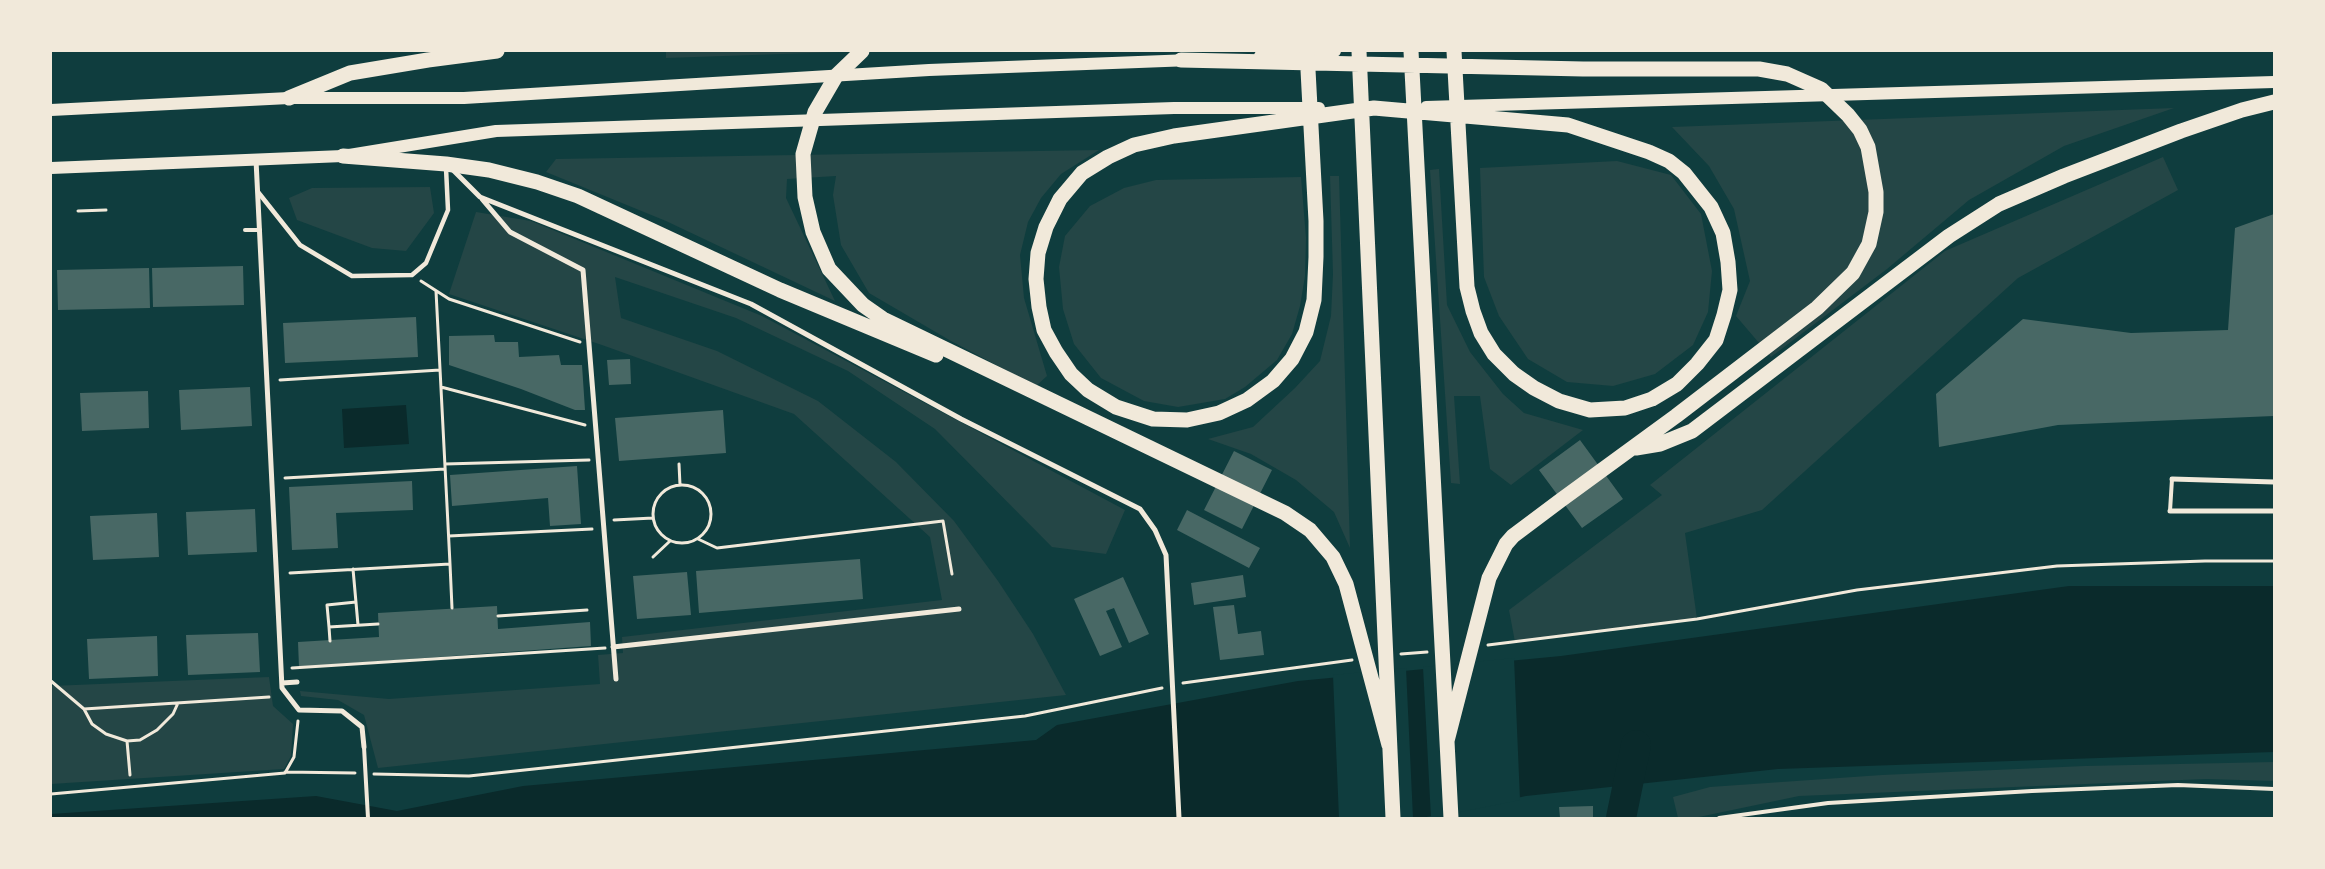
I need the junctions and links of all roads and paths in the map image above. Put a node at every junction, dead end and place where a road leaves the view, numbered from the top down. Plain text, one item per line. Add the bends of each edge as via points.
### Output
1 (497, 51) edge
2 (862, 51) edge
3 (1307, 51) edge
4 (1335, 51) edge
5 (1359, 51) edge
6 (1411, 51) edge
7 (1454, 51) edge
8 (1182, 60) junction
9 (2274, 82) edge
10 (289, 98) junction
11 (2274, 102) edge
12 (1374, 108) junction
13 (51, 110) edge
14 (343, 156) junction
15 (256, 158) junction
16 (446, 164) junction
17 (51, 168) edge
18 (258, 192) junction
19 (480, 197) junction
20 (106, 210) dead end
21 (78, 211) dead end
22 (246, 230) dead end
23 (260, 230) junction
24 (412, 275) junction
25 (436, 291) junction
26 (588, 344) junction
27 (440, 370) junction
28 (280, 380) dead end
29 (441, 387) junction
30 (1081, 416) junction
31 (588, 425) dead end
32 (1632, 448) junction
33 (590, 460) dead end
34 (445, 464) junction
35 (679, 464) dead end
36 (445, 469) junction
37 (285, 478) dead end
38 (2172, 478) joint
39 (2274, 482) edge
40 (680, 485) junction
41 (2170, 510) joint
42 (2274, 511) edge
43 (653, 518) junction
44 (614, 520) dead end
45 (592, 529) dead end
46 (449, 536) junction
47 (698, 539) junction
48 (670, 541) junction
49 (653, 557) dead end
50 (2274, 562) edge
51 (450, 564) junction
52 (353, 570) junction
53 (290, 573) dead end
54 (952, 574) dead end
55 (356, 602) junction
56 (452, 608) dead end
57 (958, 609) dead end
58 (587, 610) dead end
59 (498, 616) dead end
60 (378, 624) dead end
61 (358, 625) junction
62 (329, 627) dead end
63 (330, 641) dead end
64 (1478, 646) dead end
65 (613, 647) junction
66 (1430, 651) dead end
67 (1392, 655) dead end
68 (1354, 659) dead end
69 (281, 669) junction
70 (616, 679) dead end
71 (51, 681) edge
72 (297, 682) dead end
73 (282, 685) junction
74 (1174, 685) dead end
75 (1164, 687) dead end
76 (269, 697) dead end
77 (178, 703) junction
78 (84, 709) junction
79 (299, 710) junction
80 (127, 741) junction
81 (1447, 741) junction
82 (1389, 745) junction
83 (364, 746) joint
84 (285, 772) junction
85 (362, 773) dead end
86 (372, 774) dead end
87 (130, 775) dead end
88 (2274, 789) edge
89 (51, 794) edge
90 (368, 818) edge
91 (1179, 818) edge
92 (1393, 818) edge
93 (1451, 818) edge
94 (1719, 818) edge

1 - 10 highway via 350,73
2 - 30 highway via 836,76 816,112 803,154 804,197 813,232 828,269 863,305 882,319
3 - 12 highway via 1316,257 1314,300 1306,332 1292,359 1274,381 1248,400 1219,413 1187,420 1153,419 1116,407 1088,390 1071,374 1044,330 1036,279 1038,253 1046,227 1060,199 1082,173 1134,145 1174,136
4 - 8 main road
5 - 82 highway
6 - 81 highway
7 - 12 highway via 1467,287 1472,311 1494,354 1534,388 1559,401 1590,410 1625,408 1652,399 1677,384 1716,340 1730,290 1723,232 1711,207 1684,173 1629,143 1568,125
8 - 10 main road via 929,70 464,98
8 - 32 highway via 1583,69 1759,69 1787,74 1821,89 1848,115 1868,147 1876,192 1876,212 1869,244 1853,273 1817,308
9 - 12 main road
10 - 13 main road
11 - 32 highway via 2181,131 1999,204 1949,236 1692,431 1660,444
12 - 14 main road via 1174,108 496,131
14 - 15 main road
14 - 16 highway
15 - 17 main road
15 - 18 street
16 - 19 street
16 - 24 street via 448,210 426,262
16 - 30 highway via 489,170 578,196 780,290
18 - 23 street
18 - 24 street via 300,245 352,276
19 - 26 street via 510,232 582,270
19 - 91 street via 751,304 961,419 1140,510 1155,530 1166,555
20 - 21 path
22 - 23 lane
23 - 69 street
24 - 25 path
25 - 26 path via 449,299
25 - 27 path
26 - 65 street
27 - 28 path
27 - 29 path
29 - 31 path
29 - 34 path
30 - 82 highway via 1285,513 1321,542 1346,584
32 - 81 highway via 1506,544 1489,578
33 - 34 path
34 - 36 path
35 - 40 path
36 - 37 path
36 - 46 path
38 - 39 street
38 - 41 lane
40 - 43 path via 671,487 657,500
40 - 47 path via 699,490 710,505 710,524
41 - 42 street
43 - 44 path
43 - 48 path via 662,536
45 - 46 path
46 - 51 path
47 - 48 path via 679,544
47 - 54 path via 717,548 943,520
48 - 49 path
50 - 64 path via 2057,566 1857,590 1697,619
51 - 52 path
51 - 56 path
52 - 53 path
52 - 55 path
55 - 61 path
55 - 62 path via 327,604
57 - 65 street
58 - 59 path
60 - 61 path
61 - 63 path via 329,627
65 - 69 path
65 - 70 street
66 - 67 path
68 - 74 path
69 - 73 street
71 - 78 path
72 - 73 street
73 - 79 street
75 - 86 path via 1025,716 469,776
76 - 77 path
77 - 78 path
77 - 80 path via 173,714 157,730 140,740
78 - 80 path via 92,724 106,734
79 - 83 street via 342,711 362,727
79 - 84 path via 294,757
80 - 87 path
81 - 93 highway
82 - 92 highway
83 - 90 lane
84 - 85 path
84 - 89 path
88 - 94 lane via 2178,785 2022,791 1828,803

